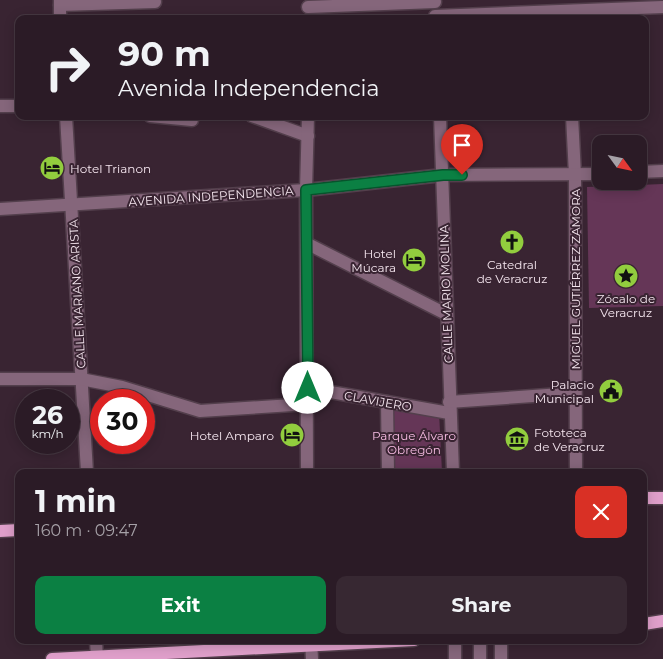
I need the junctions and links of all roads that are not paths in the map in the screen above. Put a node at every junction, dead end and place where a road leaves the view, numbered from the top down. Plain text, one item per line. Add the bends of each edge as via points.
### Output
1 (435, 1) edge
2 (156, 2) dead end
3 (60, 3) edge
4 (663, 8) edge
5 (308, 9) edge
6 (567, 10) edge
7 (435, 15) edge
8 (484, 15) edge
9 (0, 106) edge
10 (15, 106) edge
11 (66, 120) edge
12 (263, 120) edge
13 (308, 120) edge
14 (440, 120) edge
15 (572, 120) edge
16 (308, 136) junction
17 (663, 171) edge
18 (648, 172) edge
19 (592, 174) edge
20 (443, 175) junction
21 (575, 175) junction
22 (306, 190) junction
23 (72, 204) junction
24 (0, 209) edge
25 (308, 244) junction
26 (446, 314) junction
27 (0, 379) edge
28 (81, 379) junction
29 (308, 388) junction
30 (575, 393) junction
31 (388, 402) junction
32 (308, 404) junction
33 (449, 408) junction
34 (86, 469) edge
35 (307, 469) edge
36 (388, 469) edge
37 (453, 469) edge
38 (576, 469) edge
39 (647, 498) edge
40 (663, 498) edge
41 (15, 530) edge
42 (0, 531) edge
43 (663, 621) edge
44 (647, 624) edge
45 (96, 644) edge
46 (265, 644) edge
47 (311, 644) edge
48 (455, 644) edge
49 (480, 644) edge
50 (502, 644) edge
51 (97, 658) edge
52 (52, 659) edge
53 (312, 659) edge
54 (455, 659) edge
55 (480, 659) edge
56 (501, 659) edge

1 - 5 street
1 - 7 street
2 - 3 street
4 - 6 street
6 - 8 street
9 - 10 street
11 - 23 street, CALLE MARIANO ARISTA
12 - 16 street
13 - 16 street
14 - 20 street, CALLE MARIO MOLINA
15 - 21 street, MIGUEL GUTIÉRREZ ZAMORA
16 - 22 street
17 - 18 street
19 - 21 street, AVENIDA INDEPENDENCIA
20 - 21 street, AVENIDA INDEPENDENCIA
20 - 22 street, AVENIDA INDEPENDENCIA
20 - 26 street, CALLE MARIO MOLINA
21 - 30 street, MIGUEL GUTIÉRREZ ZAMORA
22 - 23 street, AVENIDA INDEPENDENCIA
22 - 25 street
23 - 24 street, AVENIDA INDEPENDENCIA
23 - 28 street, CALLE MARIANO ARISTA
25 - 26 street
25 - 29 street
26 - 33 street, CALLE MARIO MOLINA
27 - 28 street
28 - 32 street via 122,387 200,411
28 - 34 street, CALLE MARIANO ARISTA
29 - 31 street, CLAVIJERO
29 - 32 street
30 - 33 street, CLAVIJERO
30 - 38 street, MIGUEL GUTIÉRREZ ZAMORA
31 - 33 street, CLAVIJERO
31 - 36 street
32 - 35 street
33 - 37 street, CALLE MARIO MOLINA
39 - 40 main road
41 - 42 main road
43 - 44 main road
45 - 51 street
46 - 51 main road
47 - 53 street
48 - 54 street
49 - 55 street
50 - 56 street
51 - 52 main road

